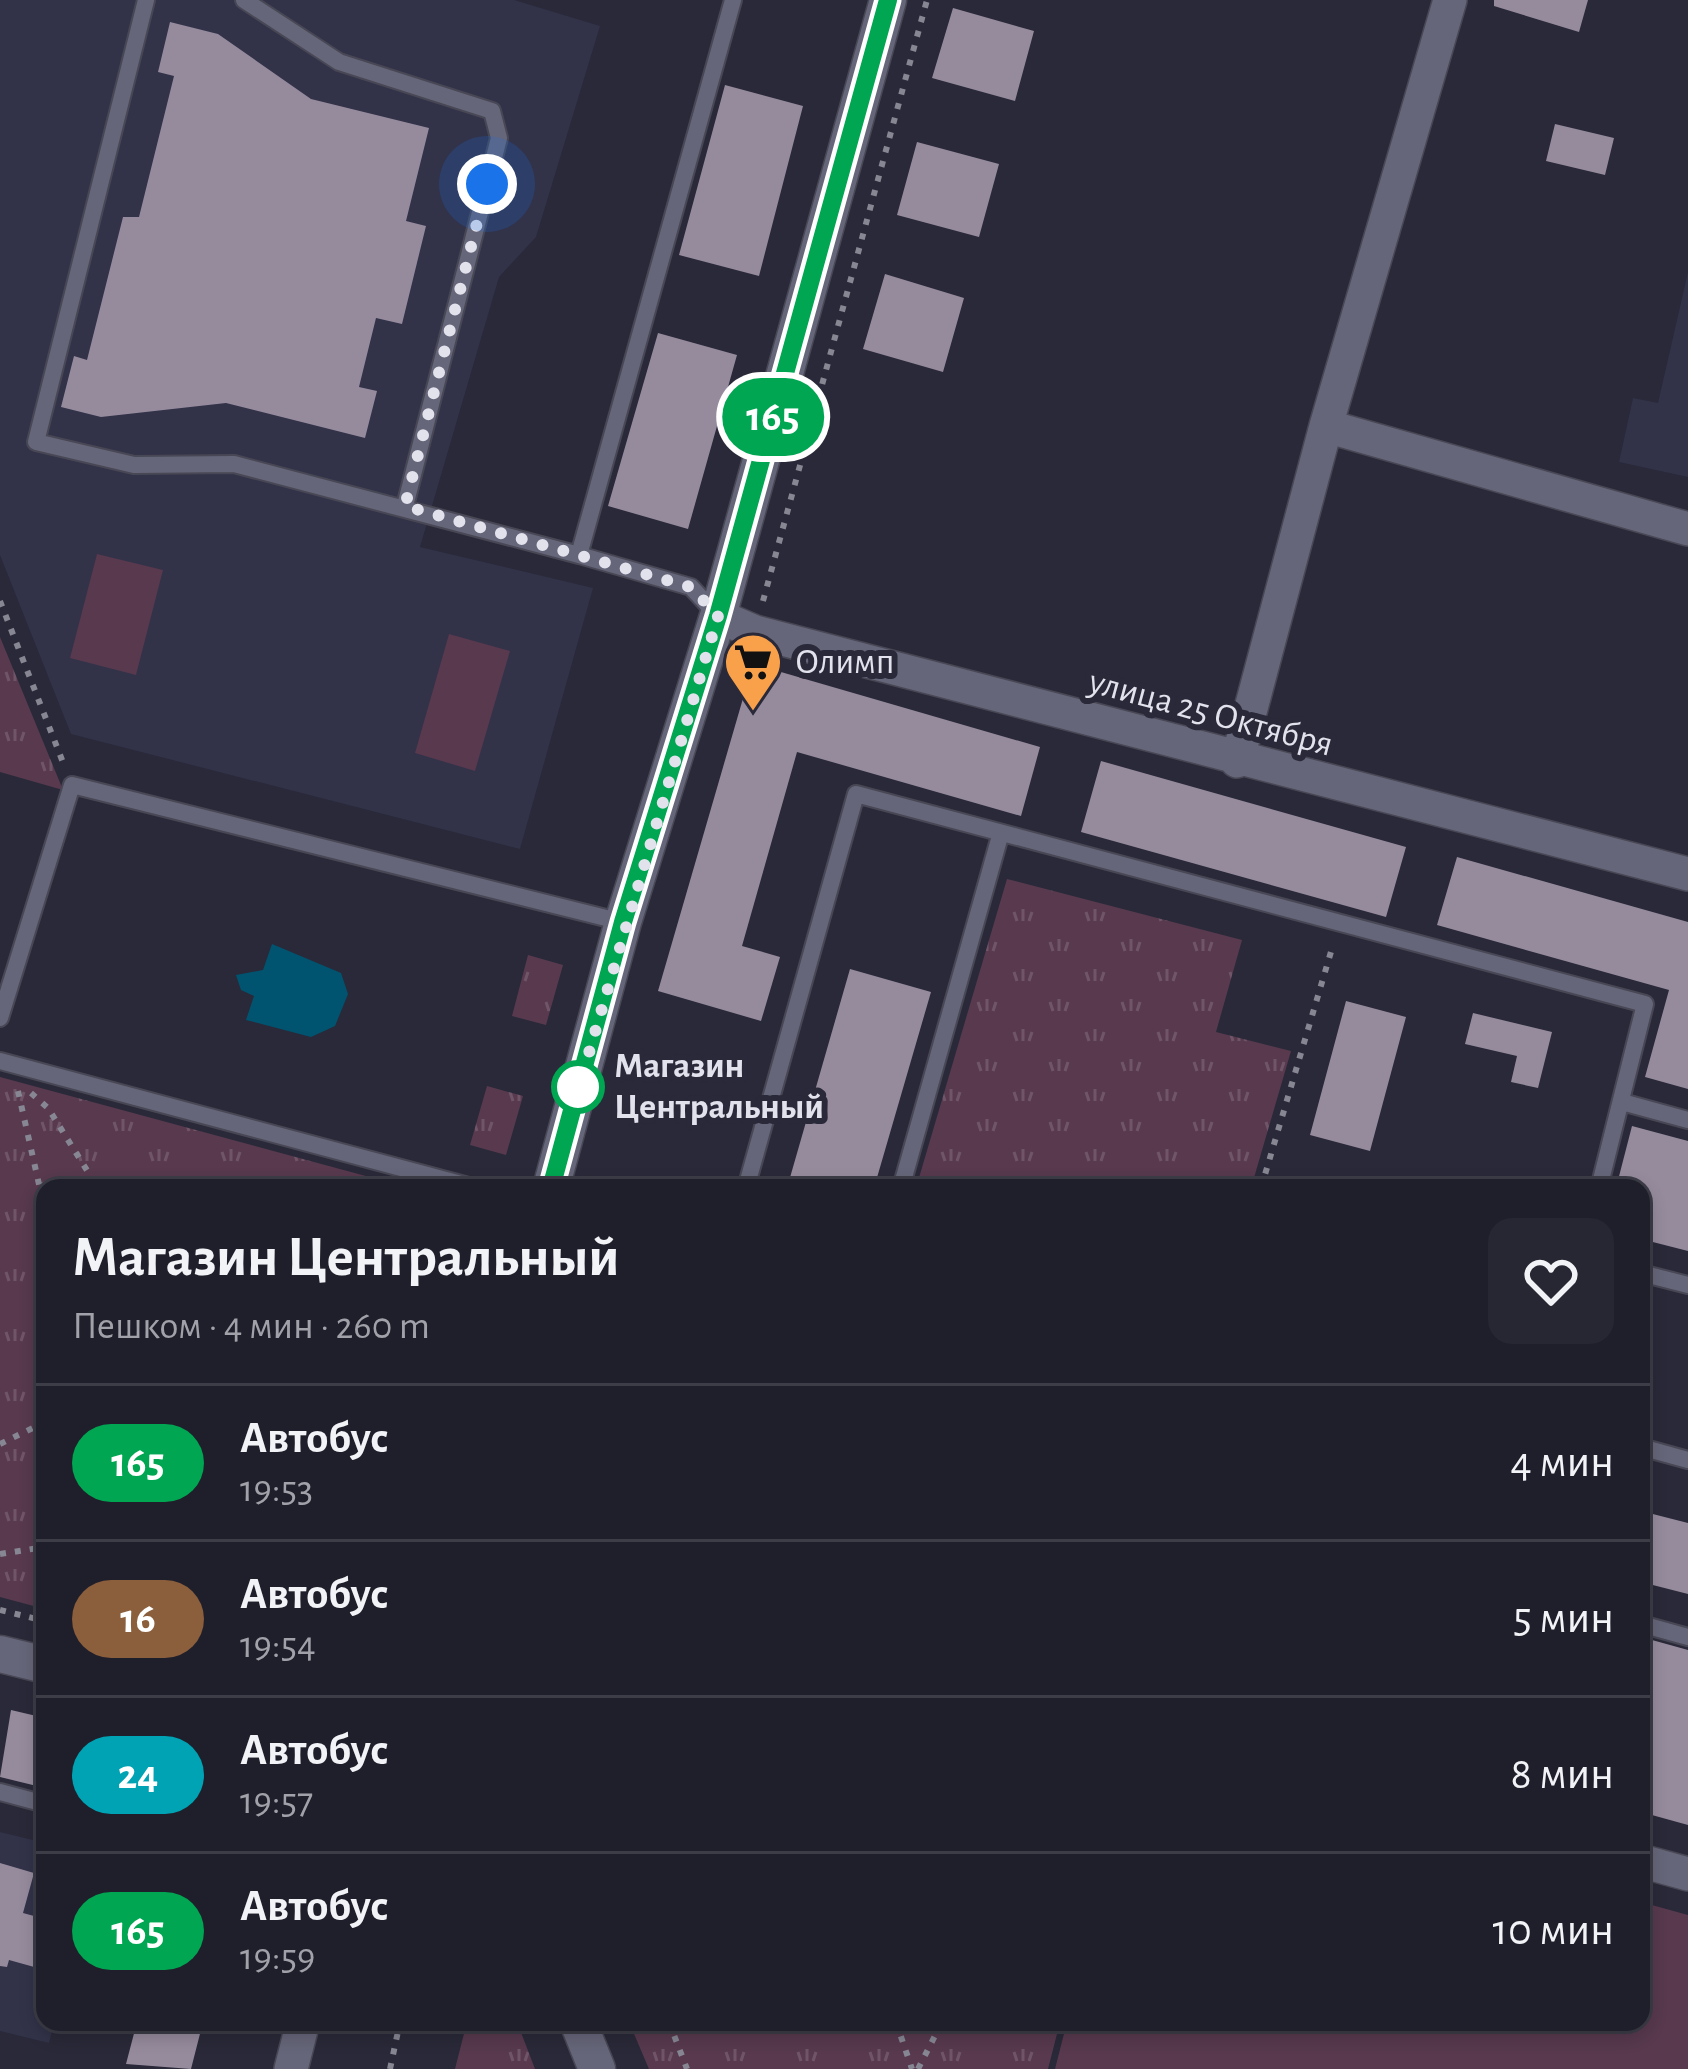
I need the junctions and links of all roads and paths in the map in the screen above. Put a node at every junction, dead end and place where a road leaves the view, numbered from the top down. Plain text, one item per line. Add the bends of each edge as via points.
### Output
1 (146, 0) edge
2 (244, 0) edge
3 (734, 0) edge
4 (888, 0) edge
5 (927, 0) edge
6 (1450, 0) edge
7 (1326, 426) junction
8 (405, 506) junction
9 (1688, 529) edge
10 (579, 554) junction
11 (0, 601) edge
12 (718, 616) junction
13 (755, 632) junction
14 (1237, 761) junction
15 (72, 785) junction
16 (1000, 836) junction
17 (1688, 874) edge
18 (623, 922) junction
19 (1340, 925) junction
20 (0, 1018) edge
21 (0, 1061) edge
22 (1622, 1102) junction
23 (1688, 1120) edge
24 (38, 1179) edge
25 (92, 1179) edge
26 (442, 1179) edge
27 (553, 1179) edge
28 (749, 1179) edge
29 (904, 1179) edge
30 (1264, 1179) edge
31 (1601, 1179) edge
32 (1650, 1275) edge
33 (1688, 1285) edge
34 (36, 1426) edge
35 (0, 1444) edge
36 (1650, 1449) edge
37 (1688, 1460) edge
38 (36, 1548) edge
39 (0, 1554) edge
40 (0, 1610) edge
41 (36, 1619) edge
42 (1650, 1626) edge
43 (1688, 1637) edge
44 (0, 1654) edge
45 (36, 1663) edge
46 (0, 1792) edge
47 (36, 1802) edge
48 (1650, 1863) edge
49 (1688, 1874) edge
50 (301, 2031) edge
51 (398, 2031) edge
52 (582, 2031) edge
53 (672, 2031) edge
54 (900, 2031) edge
55 (937, 2031) edge
56 (291, 2069) edge
57 (390, 2069) edge
58 (597, 2069) edge
59 (687, 2069) edge
60 (915, 2069) edge

1 - 8 lane via 36,442 134,465 235,464
2 - 8 lane via 339,62 492,110 499,138
3 - 10 lane
4 - 12 main road
5 - 13 path
6 - 7 street
7 - 9 street
7 - 14 street
8 - 10 lane
10 - 12 lane via 691,587
11 - 15 path
12 - 13 street, улица 25 Октября
12 - 18 main road
13 - 14 street, улица 25 Октября
14 - 17 street, улица 25 Октября
15 - 18 lane
15 - 20 lane
16 - 19 lane
16 - 28 lane via 856,794
16 - 29 lane
18 - 27 main road
19 - 22 lane via 1645,1004
19 - 30 path
21 - 26 lane
22 - 23 lane
22 - 31 lane
24 - 25 path via 16,1082 48,1108
32 - 33 lane
34 - 35 path
36 - 37 lane
38 - 39 path
40 - 41 path
42 - 43 lane
44 - 45 main road
46 - 47 lane
48 - 49 street
50 - 56 street
51 - 57 path
52 - 58 main road
53 - 59 path
54 - 60 path
55 - 60 path

